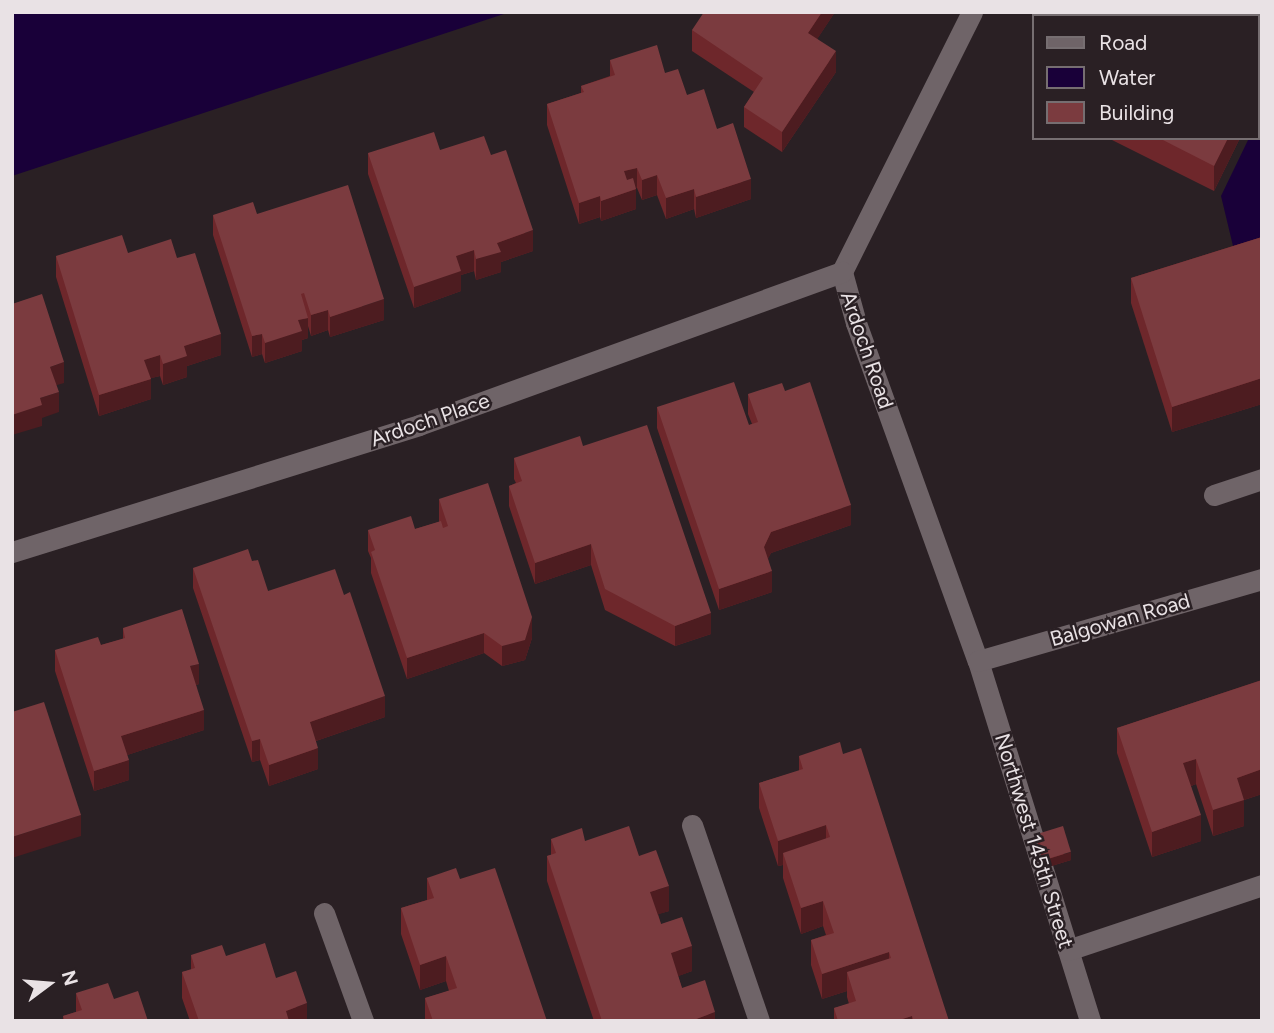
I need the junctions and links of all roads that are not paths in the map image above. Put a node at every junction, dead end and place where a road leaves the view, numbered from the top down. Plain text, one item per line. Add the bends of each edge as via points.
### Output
1 (972, 12) edge
2 (842, 272) junction
3 (1262, 479) edge
4 (1214, 495) dead end
5 (12, 552) edge
6 (1262, 579) edge
7 (978, 661) junction
8 (692, 825) dead end
9 (1262, 885) edge
10 (324, 913) dead end
11 (1068, 950) junction
12 (363, 1021) edge
13 (760, 1021) edge
14 (1090, 1021) edge

1 - 2 street, Ardoch Road
2 - 5 street, Ardoch Place via 419,425
2 - 7 street, Ardoch Road via 856,323
3 - 4 street
6 - 7 street, Balgowan Road
7 - 11 street, Northwest 145th Street
8 - 13 street
9 - 11 street
10 - 12 street
11 - 14 street, Northwest 145th Street

